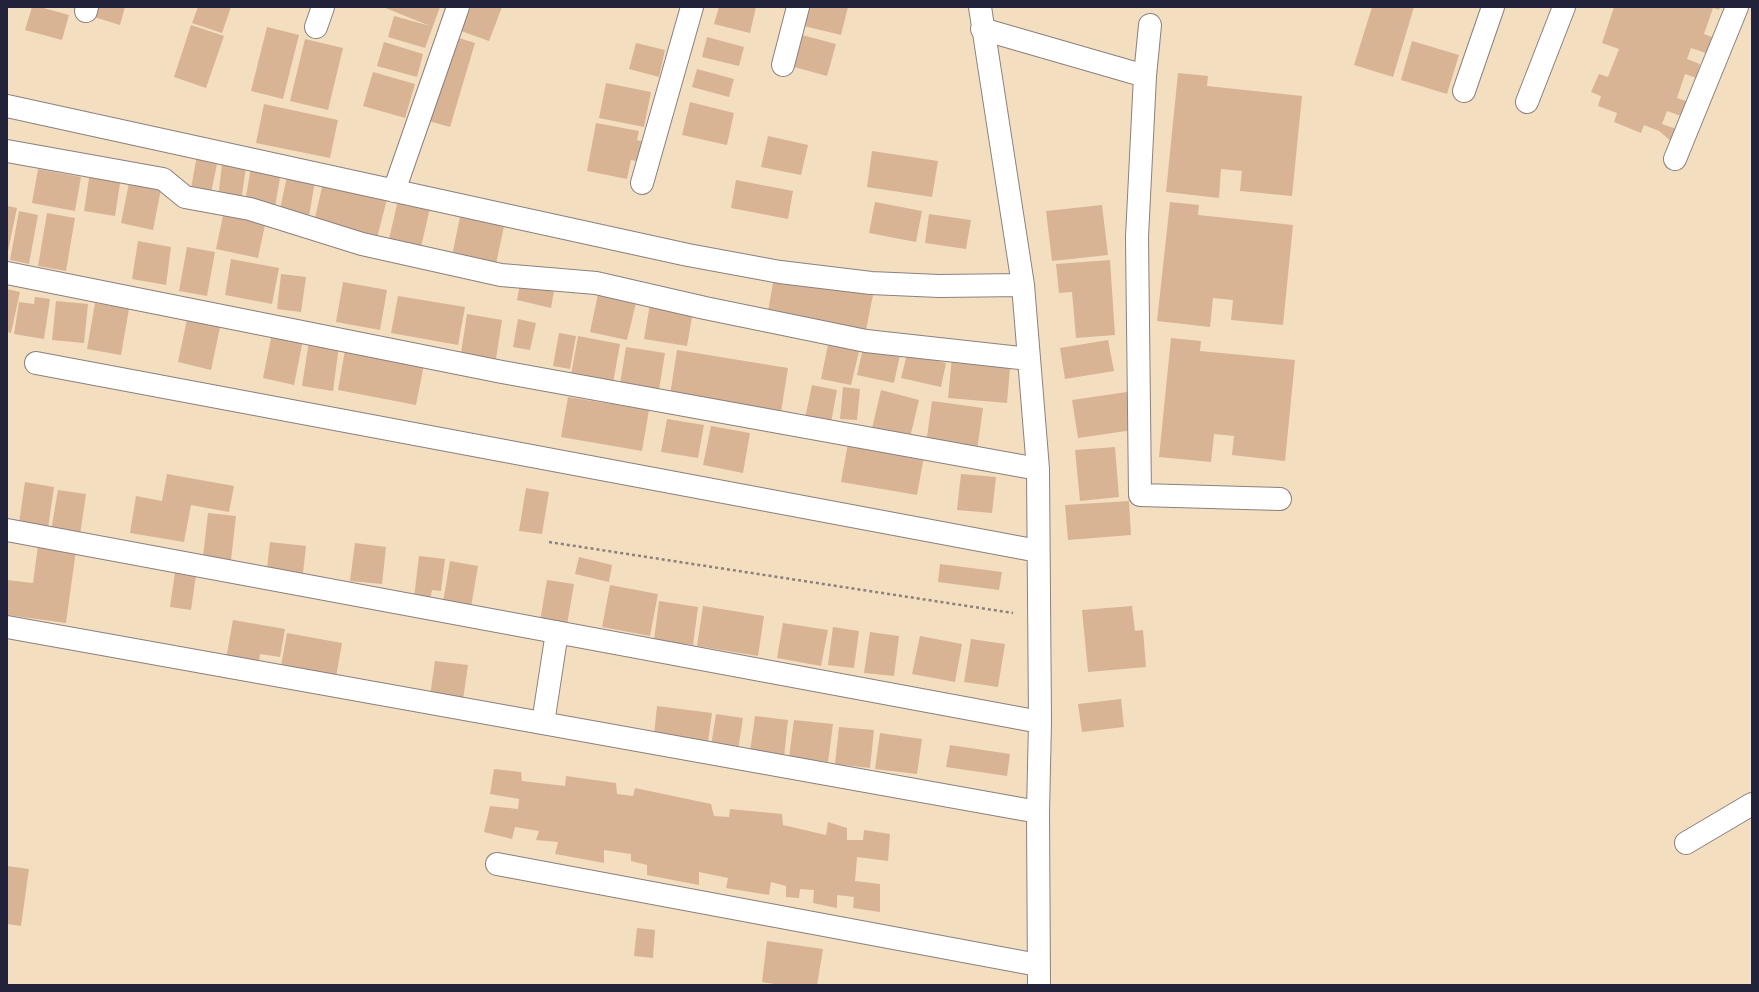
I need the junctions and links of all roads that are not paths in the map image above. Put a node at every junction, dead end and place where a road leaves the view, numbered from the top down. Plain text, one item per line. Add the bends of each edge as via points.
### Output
1 (458, 7) edge
2 (692, 7) edge
3 (798, 7) edge
4 (980, 7) edge
5 (1493, 7) edge
6 (1564, 7) edge
7 (1737, 7) edge
8 (1150, 25) dead end
9 (982, 29) junction
10 (783, 65) dead end
11 (1145, 76) junction
12 (1464, 91) dead end
13 (1527, 102) dead end
14 (7, 106) edge
15 (7, 151) edge
16 (1675, 159) dead end
17 (642, 183) dead end
18 (394, 191) junction
19 (7, 273) edge
20 (1023, 284) junction
21 (1029, 359) junction
22 (36, 363) dead end
23 (1038, 469) junction
24 (1280, 498) dead end
25 (7, 530) edge
26 (1038, 551) junction
27 (7, 627) edge
28 (557, 632) junction
29 (1040, 722) junction
30 (543, 723) junction
31 (1752, 804) edge
32 (1038, 812) junction
33 (1686, 843) dead end
34 (497, 864) dead end
35 (1038, 975) edge

1 - 18 street
2 - 17 street
3 - 10 street
4 - 9 street
5 - 12 street
6 - 13 street
7 - 16 street
8 - 11 street
9 - 11 street
9 - 20 street
11 - 24 street via 1137,237 1140,495
14 - 18 street
15 - 21 street via 163,179 185,197 250,209 362,244 501,275 596,283 866,342
18 - 20 street via 688,255 780,272 871,283 939,286
19 - 23 street via 502,372
20 - 21 street
21 - 23 street
22 - 26 street
23 - 26 street
25 - 28 street
26 - 29 street
27 - 30 street
28 - 29 street
28 - 30 street
29 - 32 street
30 - 32 street
31 - 33 street
32 - 35 street
34 - 35 street

